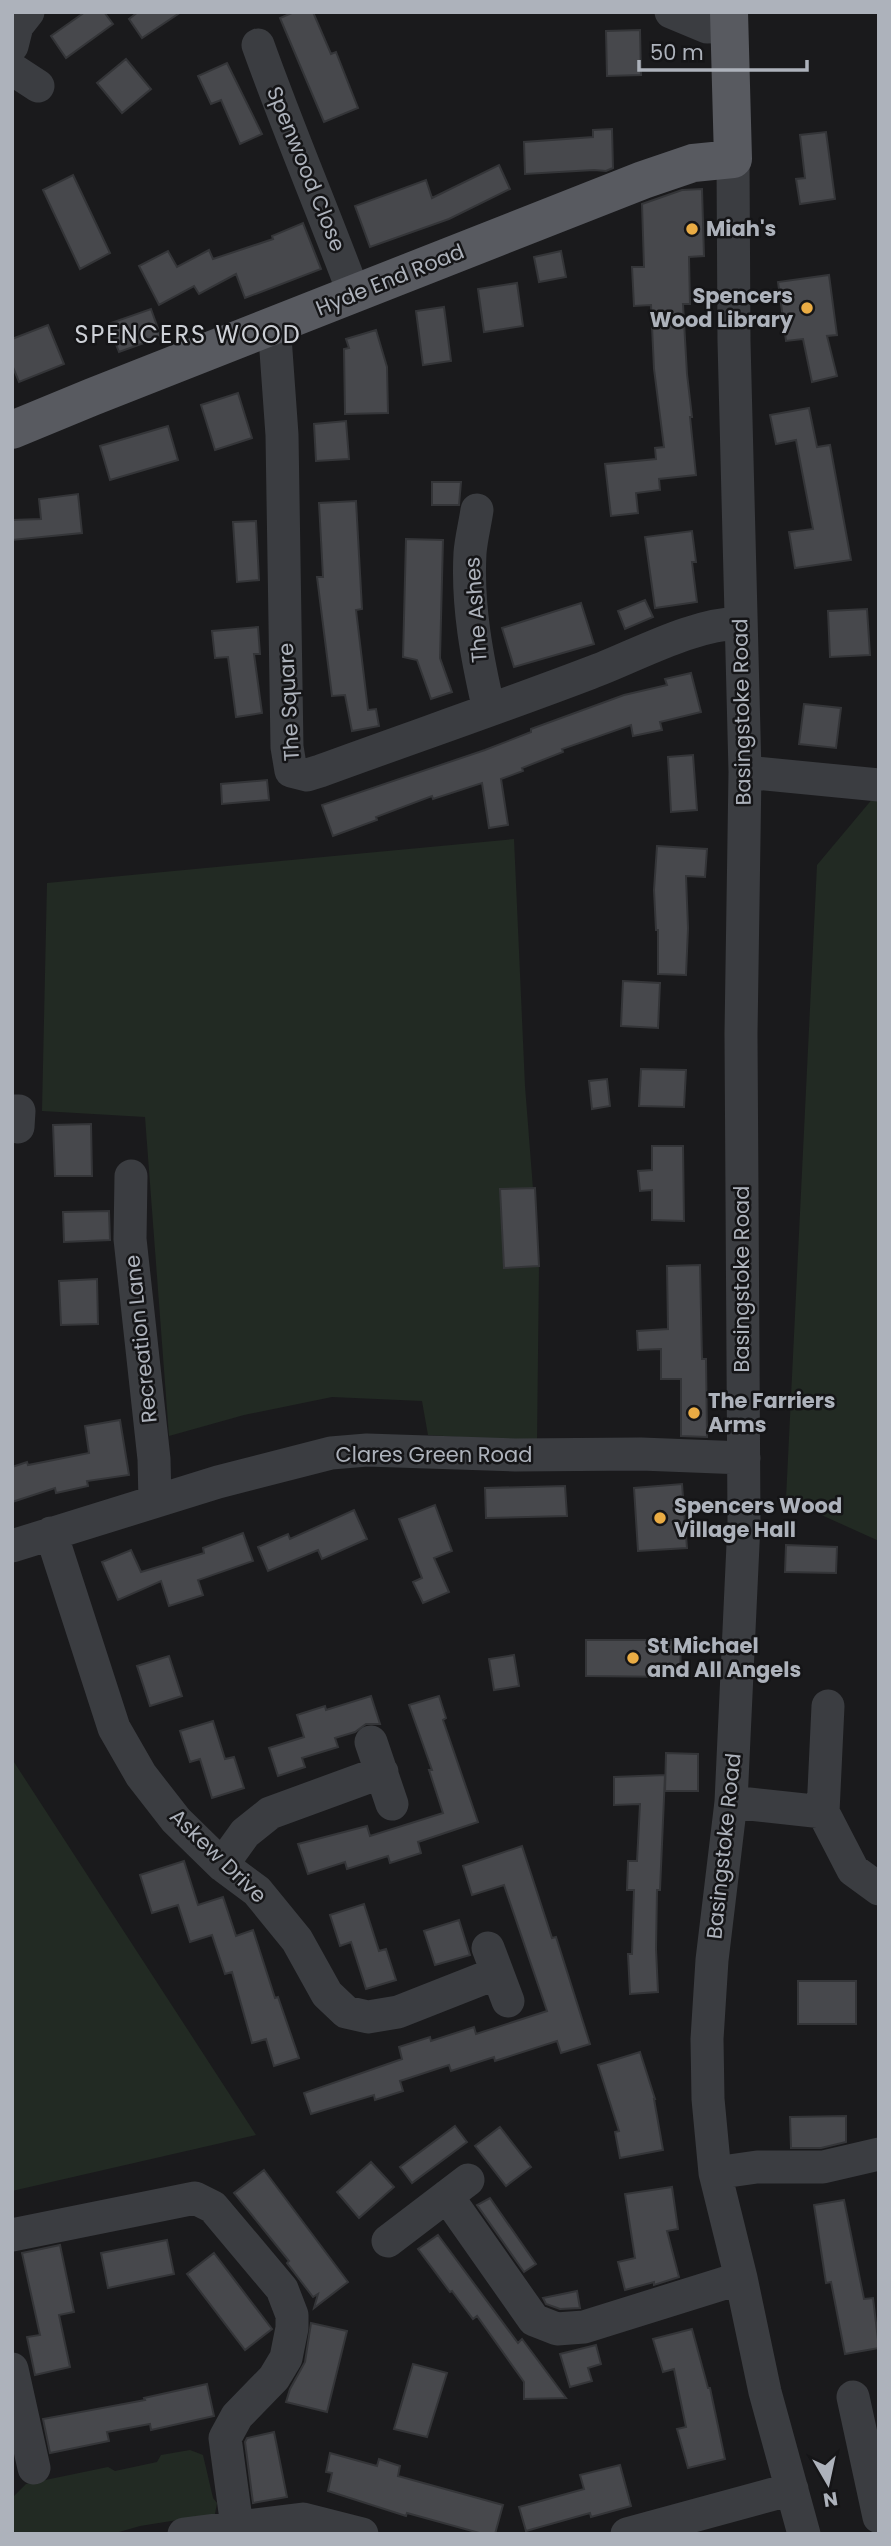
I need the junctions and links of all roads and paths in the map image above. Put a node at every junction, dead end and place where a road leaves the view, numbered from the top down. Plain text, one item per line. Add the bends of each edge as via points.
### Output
1 (28, 12) edge
2 (671, 12) edge
3 (730, 19) edge
4 (258, 45) dead end
5 (12, 46) edge
6 (733, 159) junction
7 (354, 294) junction
8 (271, 328) junction
9 (12, 430) edge
10 (477, 510) dead end
11 (741, 623) junction
12 (489, 710) junction
13 (745, 772) junction
14 (879, 785) edge
15 (131, 1176) dead end
16 (744, 1458) junction
17 (156, 1501) junction
18 (51, 1533) junction
19 (12, 1546) edge
20 (828, 1706) dead end
21 (731, 1802) junction
22 (392, 1804) dead end
23 (823, 1812) junction
24 (222, 1864) junction
25 (879, 1889) edge
26 (498, 1974) dead end
27 (879, 2154) edge
28 (715, 2173) junction
29 (12, 2235) edge
30 (388, 2241) dead end
31 (741, 2278) junction
32 (12, 2369) edge
33 (853, 2397) dead end
34 (34, 2468) dead end
35 (792, 2489) junction
36 (879, 2517) edge
37 (238, 2530) edge
38 (184, 2534) edge
39 (362, 2534) edge
40 (627, 2534) edge
41 (804, 2534) edge

1 - 5 street
2 - 3 street via 707,27
3 - 6 main road, Basingstoke Road
4 - 7 street, Spenwood Close
6 - 7 main road, Hyde End Road via 679,167
6 - 11 street, Basingstoke Road
7 - 8 main road, Hyde End Road
8 - 9 main road, Hyde End Road
8 - 12 street, The Square via 282,435 291,771 307,775 320,771
10 - 12 street, The Ashes via 470,553 473,630
11 - 12 street, The Square via 703,629
11 - 13 street, Basingstoke Road
13 - 14 street
13 - 16 street, Basingstoke Road via 741,1034
15 - 17 street, Recreation Lane via 130,1239
16 - 17 street, Clares Green Road via 367,1450 331,1453
16 - 21 street, Basingstoke Road
17 - 18 street, Clares Green Road
18 - 19 street, Clares Green Road
18 - 24 street, Askew Drive via 114,1728 169,1811
20 - 23 street
21 - 23 street
21 - 28 street, Basingstoke Road via 707,2039
22 - 24 street via 377,1757 270,1813 244,1833
23 - 25 street via 853,1870
24 - 26 street, Askew Drive via 257,1891 297,1940 342,2018 398,2012
27 - 28 street via 823,2167 757,2167
28 - 31 street, Basingstoke Road
29 - 37 street via 195,2198 213,2207 282,2289 292,2315 286,2358 274,2378 237,2416 225,2438
30 - 31 street via 458,2188 534,2320 557,2329 584,2327
31 - 35 street, Basingstoke Road
32 - 34 street
33 - 36 street
35 - 40 street
35 - 41 street, Basingstoke Road
37 - 38 street
37 - 39 street via 303,2519

